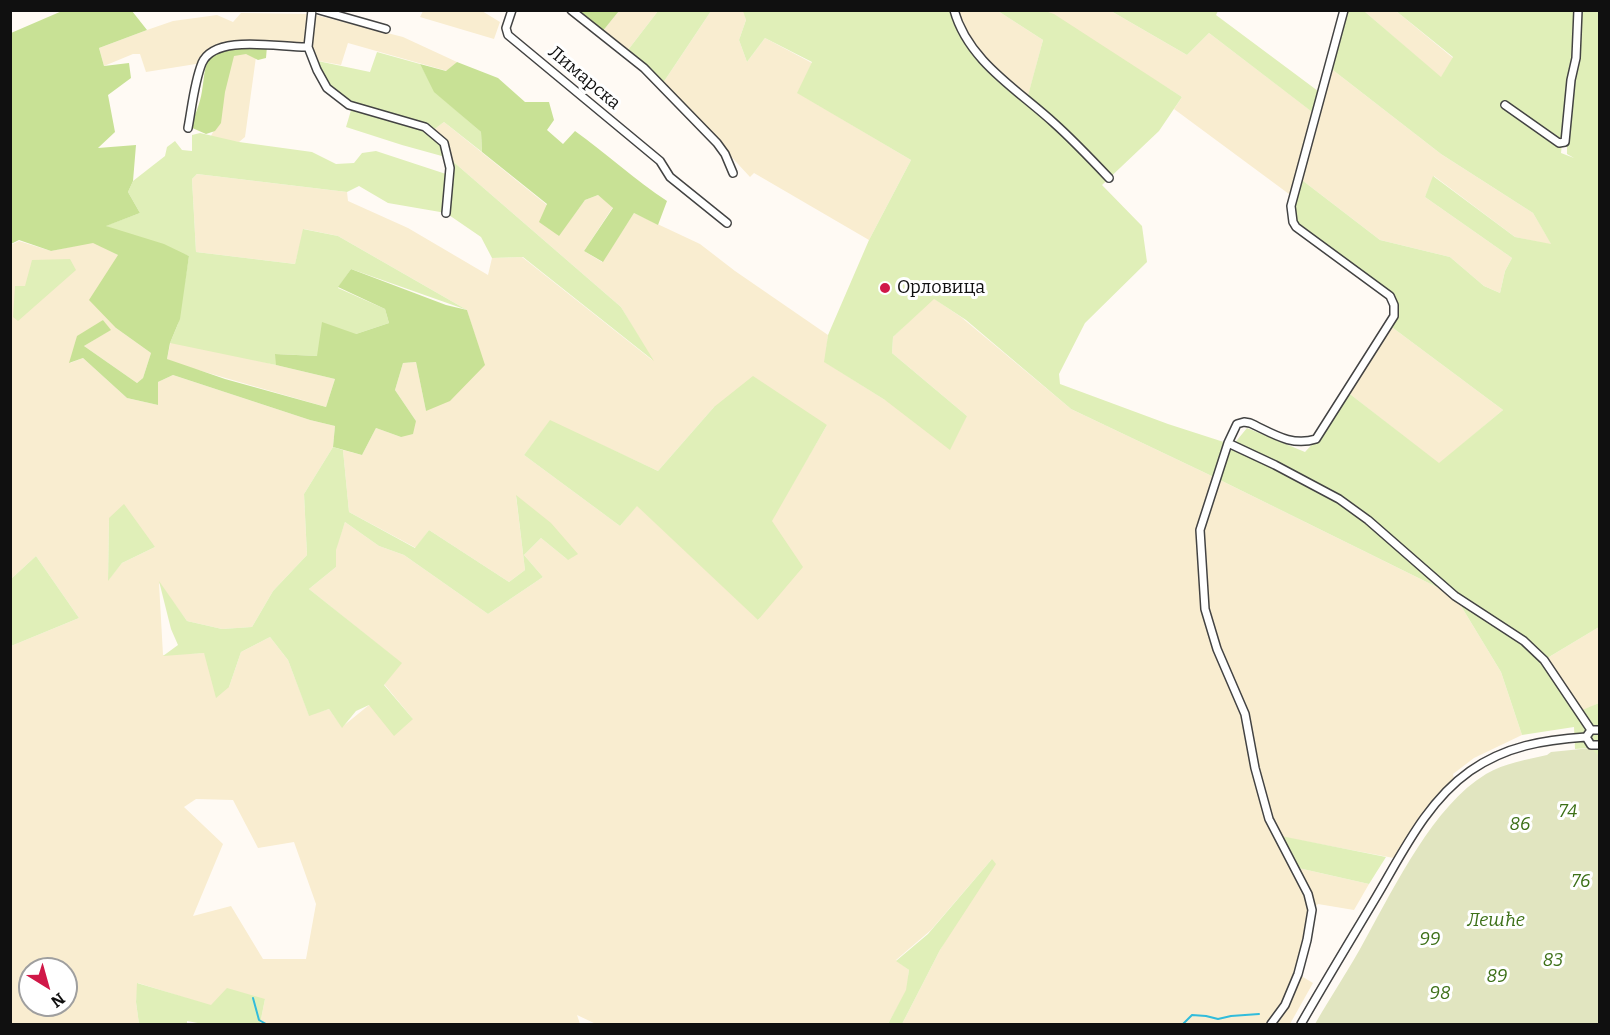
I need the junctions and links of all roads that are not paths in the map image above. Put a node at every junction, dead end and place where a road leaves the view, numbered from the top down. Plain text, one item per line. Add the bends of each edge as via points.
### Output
1 (312, 10) edge
2 (319, 10) edge
3 (512, 10) edge
4 (571, 10) edge
5 (954, 10) edge
6 (1344, 10) edge
7 (1578, 10) edge
8 (386, 29) dead end
9 (308, 46) junction
10 (1505, 105) dead end
11 (188, 128) dead end
12 (733, 173) dead end
13 (1109, 178) dead end
14 (446, 213) dead end
15 (727, 223) dead end
16 (1228, 443) junction
17 (1591, 730) junction
18 (1599, 730) edge
19 (1586, 737) junction
20 (1599, 745) edge
21 (1271, 1024) edge
22 (1301, 1024) edge

1 - 9 street
2 - 8 street
3 - 15 street, Лимарска via 506,28 508,35 660,161 670,177
4 - 12 street via 644,68 717,143
5 - 13 street via 967,40 986,64 1053,122
6 - 16 street via 1291,213 1296,227 1390,296 1394,316 1316,439 1293,442 1244,422 1233,428
7 - 10 street via 1565,142 1559,143
9 - 11 street via 232,44 212,52 202,63
9 - 14 street via 322,80 341,100 418,124 444,143 450,168
16 - 17 street via 1339,499 1455,596 1524,641 1544,660
16 - 21 street via 1200,530 1205,609 1217,649 1245,714 1269,819 1308,894 1312,910 1298,974 1282,1011
17 - 18 street
17 - 19 street
19 - 20 street via 1591,745
19 - 22 street via 1550,739 1507,752 1468,772 1442,796 1405,849

